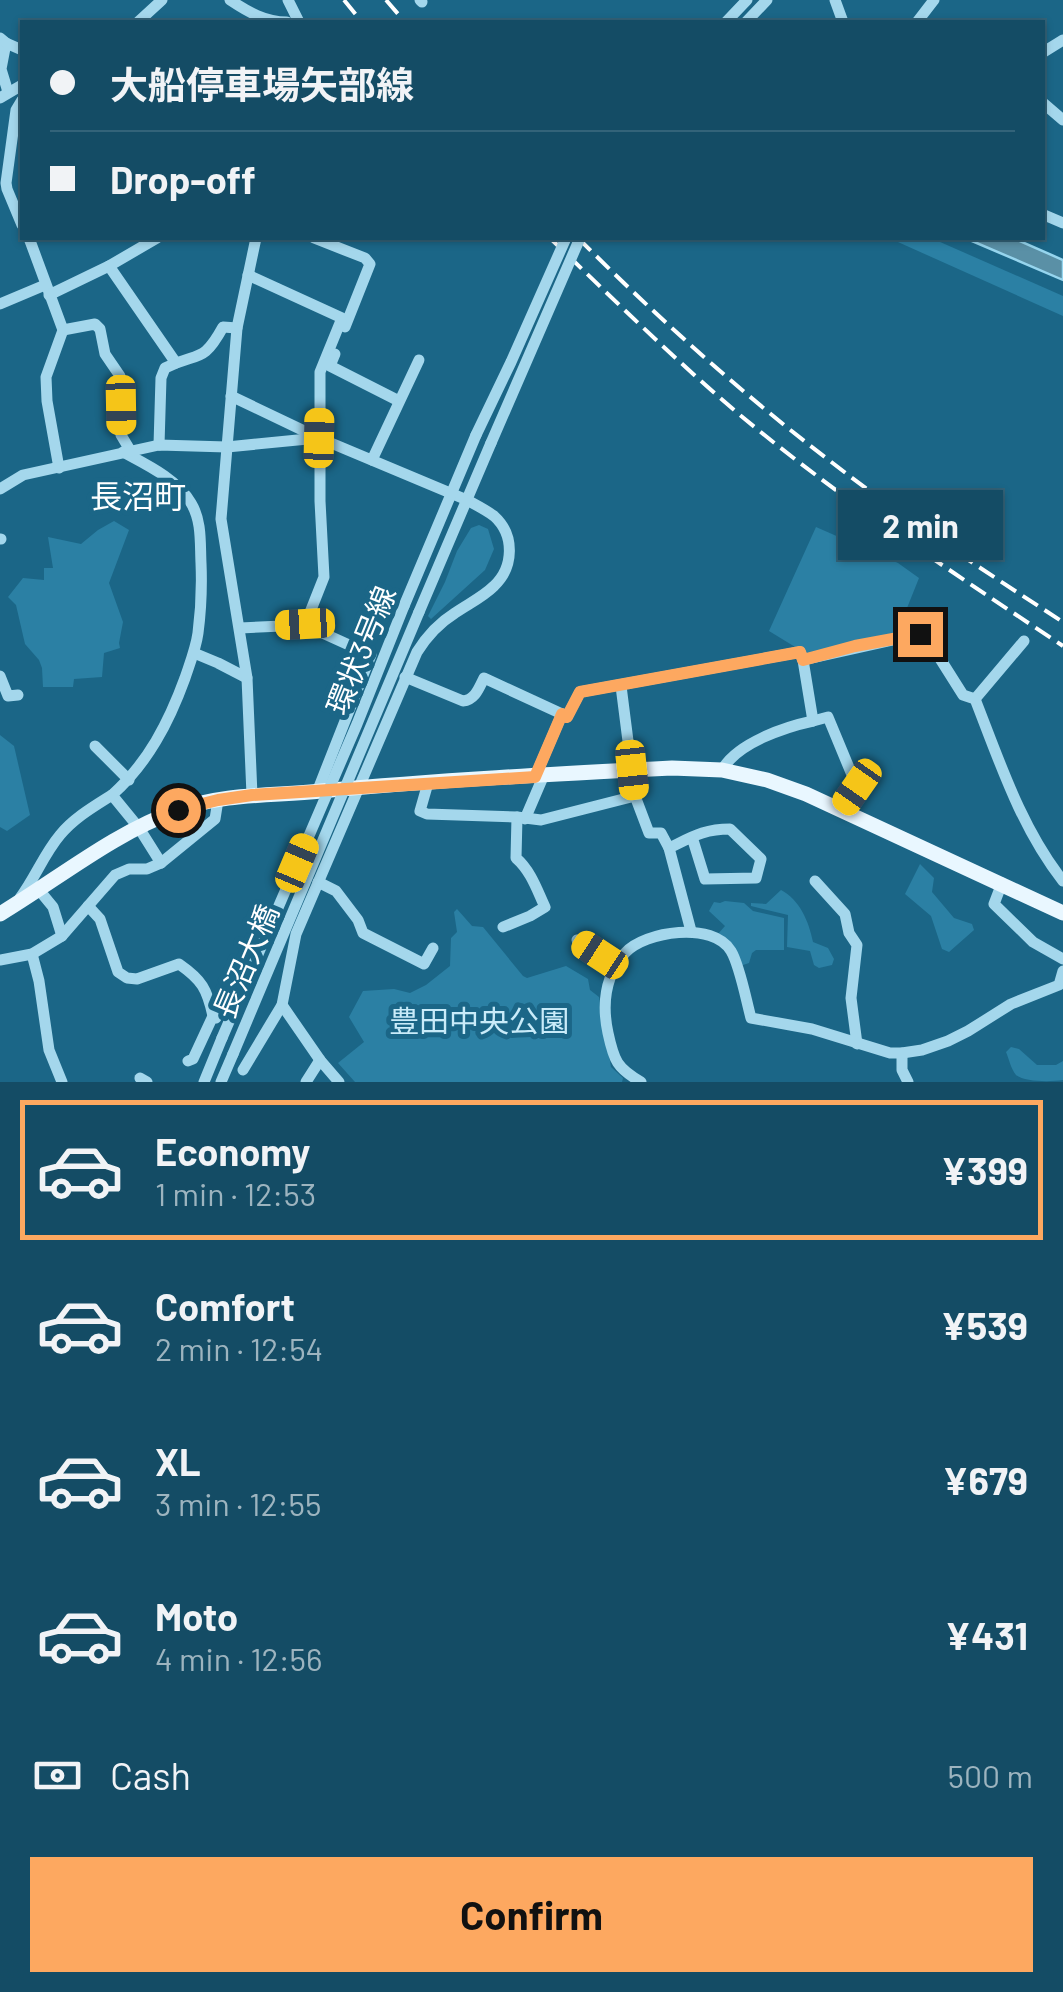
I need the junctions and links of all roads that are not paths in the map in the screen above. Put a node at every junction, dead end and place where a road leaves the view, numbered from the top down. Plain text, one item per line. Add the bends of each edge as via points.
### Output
1 (162, 0) edge
2 (230, 0) edge
3 (747, 0) edge
4 (767, 0) edge
5 (934, 0) edge
6 (140, 20) edge
7 (269, 20) edge
8 (728, 20) edge
9 (748, 20) edge
10 (918, 20) edge
11 (3, 41) edge
12 (4, 95) edge
13 (19, 114) edge
14 (3, 183) edge
15 (20, 219) edge
16 (30, 240) edge
17 (154, 240) edge
18 (256, 240) edge
19 (319, 240) edge
20 (565, 240) edge
21 (579, 240) edge
22 (109, 266) junction
23 (248, 276) junction
24 (47, 290) junction
25 (0, 304) edge
26 (236, 328) junction
27 (62, 330) junction
28 (419, 360) dead end
29 (176, 363) junction
30 (231, 396) junction
31 (400, 401) junction
32 (319, 438) junction
33 (159, 445) junction
34 (226, 447) junction
35 (127, 451) junction
36 (372, 460) junction
37 (60, 468) junction
38 (0, 489) edge
39 (450, 494) junction
40 (467, 500) junction
41 (305, 624) junction
42 (240, 628) junction
43 (1024, 641) dead end
44 (194, 653) junction
45 (803, 660) junction
46 (0, 676) edge
47 (405, 677) junction
48 (247, 678) junction
49 (621, 686) junction
50 (18, 695) dead end
51 (975, 699) junction
52 (562, 714) junction
53 (814, 721) junction
54 (95, 746) dead end
55 (632, 770) junction
56 (722, 770) junction
57 (539, 777) junction
58 (129, 780) junction
59 (428, 783) junction
60 (359, 787) junction
61 (318, 792) junction
62 (112, 794) junction
63 (252, 795) junction
64 (635, 796) junction
65 (218, 800) junction
66 (841, 810) junction
67 (521, 818) junction
68 (139, 828) junction
69 (692, 837) junction
70 (670, 848) junction
71 (1063, 858) edge
72 (161, 864) junction
73 (1052, 868) junction
74 (816, 881) dead end
75 (1063, 881) edge
76 (318, 882) junction
77 (1002, 884) junction
78 (39, 890) junction
79 (88, 906) junction
80 (7, 910) edge
81 (1063, 913) edge
82 (503, 926) dead end
83 (692, 931) junction
84 (62, 936) junction
85 (576, 940) dead end
86 (433, 948) dead end
87 (32, 954) junction
88 (1063, 959) edge
89 (0, 960) edge
90 (615, 968) junction
91 (1063, 970) edge
92 (1061, 988) edge
93 (282, 1005) junction
94 (857, 1044) junction
95 (902, 1053) junction
96 (320, 1060) junction
97 (188, 1061) dead end
98 (243, 1070) dead end
99 (62, 1082) edge
100 (204, 1082) edge
101 (221, 1082) edge
102 (306, 1082) edge
103 (339, 1082) edge
104 (641, 1082) edge
105 (908, 1082) edge

1 - 6 street
2 - 7 street
3 - 8 street
4 - 9 street
5 - 10 street
11 - 12 street
13 - 14 street
14 - 15 street
16 - 24 street
17 - 22 street
18 - 23 street
19 - 31 street via 370,264 330,366
20 - 39 street, 環状3号線, bridge
21 - 40 street, 長沼大橋, bridge
22 - 24 street
22 - 29 street
23 - 26 street
23 - 32 street via 342,318 320,372
24 - 25 street
24 - 27 street
26 - 29 street via 223,328 204,355
26 - 30 street
27 - 35 street via 94,324 100,329 105,354 120,376
27 - 37 street via 46,377
28 - 31 street
29 - 33 street via 160,378
30 - 32 street
30 - 34 street
31 - 36 street
32 - 34 street
32 - 36 street
32 - 41 street via 324,577
33 - 34 street
33 - 35 street
34 - 42 street via 222,530
35 - 37 street
35 - 44 street via 172,482 191,503 199,526 202,591
36 - 39 street
37 - 38 street via 22,475
39 - 40 street
39 - 100 street, 環状3号線, bridge
40 - 47 street via 503,528 507,566 488,592 435,628
40 - 101 street, 長沼大橋, bridge
41 - 42 street
41 - 61 street via 371,655
42 - 48 street
43 - 51 street
44 - 48 street
44 - 58 street via 170,717
45 - 49 street via 800,652
45 - 51 street via 920,634 963,695
45 - 53 street
46 - 50 street via 8,696
47 - 52 street via 463,701 484,678
47 - 60 street
48 - 63 street
49 - 52 street via 580,692 567,717
49 - 55 street
51 - 73 street
52 - 57 street
53 - 56 street via 761,739
53 - 66 street via 828,718 857,787
54 - 58 street
55 - 56 main road
55 - 57 main road
55 - 64 street
56 - 66 main road
57 - 59 main road
57 - 67 street
58 - 62 street
59 - 60 main road
59 - 67 street via 420,810 427,814
60 - 61 main road
60 - 76 street
61 - 63 main road
62 - 68 street
62 - 80 street via 57,838
63 - 65 main road
64 - 67 street via 541,820
64 - 70 street via 649,834 661,833
65 - 68 main road
65 - 72 street via 215,819
66 - 77 main road
67 - 82 street via 516,858 544,907
68 - 72 street
68 - 78 main road
69 - 69 street via 730,829 761,859 756,878 705,880
69 - 70 street
70 - 83 street
71 - 73 street
72 - 79 street via 114,875
73 - 75 street
74 - 94 street via 845,914 857,946 850,998
76 - 86 street via 336,891 363,932 424,964
76 - 93 street via 296,934
77 - 81 main road
77 - 88 street via 994,904
78 - 80 main road
78 - 84 street
79 - 84 street
79 - 97 street via 100,919 118,972 137,979 179,964 207,991 214,1017
83 - 90 street via 637,944
83 - 94 street via 716,936 731,951 751,1018
84 - 87 street
85 - 90 street
87 - 89 street
87 - 99 street via 49,1050
90 - 104 street via 604,997 612,1050 616,1064
91 - 92 street
92 - 95 street via 1011,1004 948,1041
93 - 96 street
93 - 98 street
94 - 95 street
95 - 105 street
96 - 102 street
96 - 103 street

